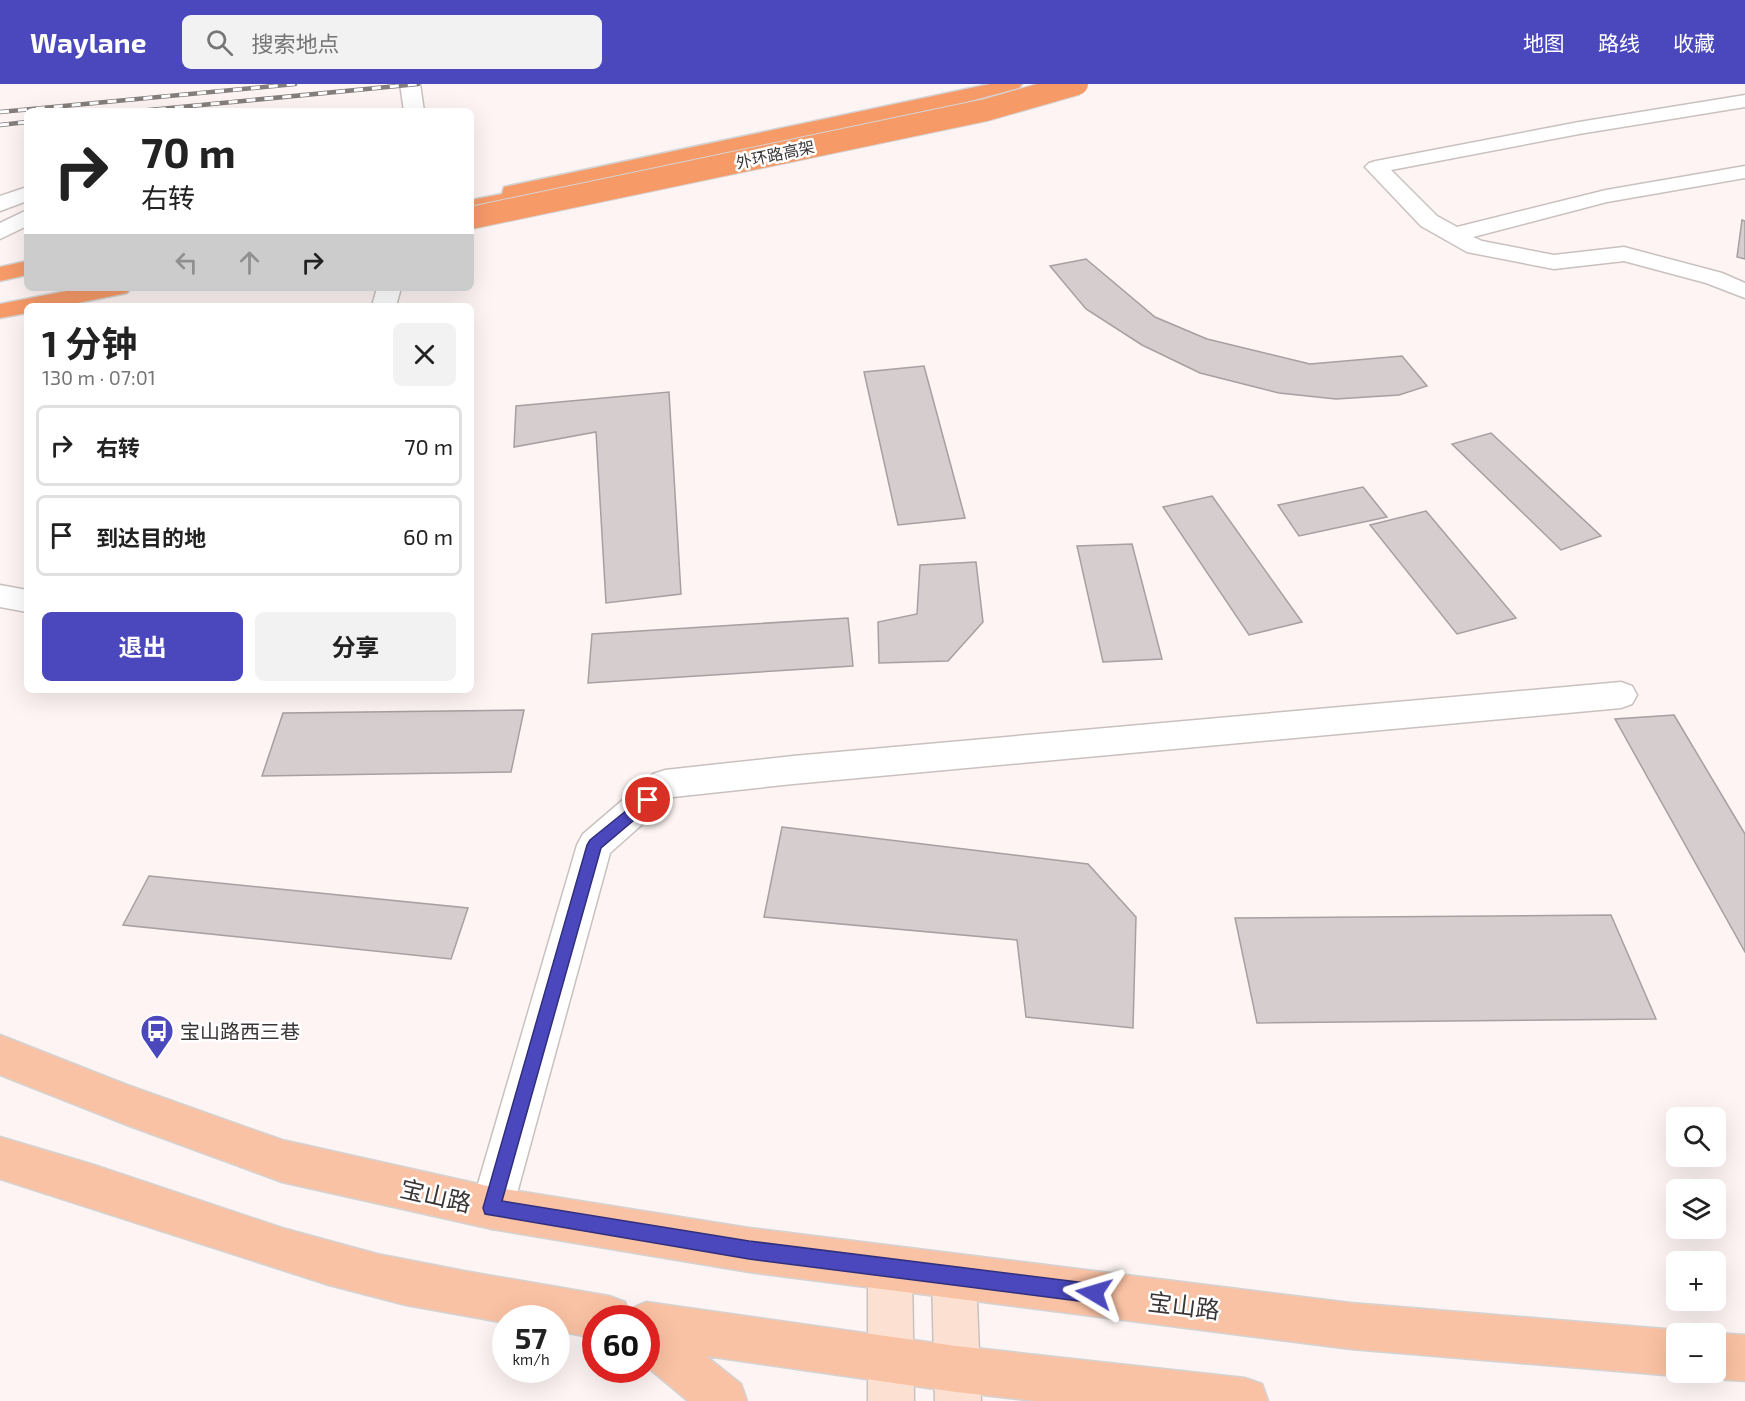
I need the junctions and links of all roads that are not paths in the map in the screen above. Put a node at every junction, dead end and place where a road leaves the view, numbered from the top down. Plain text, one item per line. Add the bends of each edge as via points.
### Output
1 (410, 84) edge
2 (950, 84) edge
3 (1012, 84) edge
4 (1078, 84) edge
5 (1745, 101) edge
6 (414, 108) edge
7 (1745, 172) edge
8 (494, 179) dead end
9 (24, 194) edge
10 (474, 199) edge
11 (0, 204) edge
12 (474, 206) edge
13 (474, 217) edge
14 (24, 219) edge
15 (0, 232) edge
16 (1454, 235) junction
17 (24, 269) edge
18 (0, 274) edge
19 (24, 289) edge
20 (53, 291) edge
21 (103, 291) edge
22 (1745, 291) edge
23 (0, 294) edge
24 (0, 302) edge
25 (41, 303) edge
26 (24, 306) edge
27 (0, 311) edge
28 (0, 597) edge
29 (24, 601) edge
30 (1620, 695) dead end
31 (0, 1055) edge
32 (0, 1158) edge
33 (492, 1208) junction
34 (890, 1268) junction
35 (954, 1276) junction
36 (582, 1313) edge
37 (660, 1328) edge
38 (660, 1348) edge
39 (1666, 1352) edge
40 (1726, 1357) edge
41 (1745, 1358) edge
42 (891, 1380) edge
43 (957, 1385) edge
44 (724, 1401) edge
45 (1245, 1401) edge

1 - 6 street
2 - 8 highway via 831,113
3 - 10 highway, 外环路高架
4 - 12 highway
4 - 13 highway, 外环路高架, bridge via 986,111
5 - 16 street via 1376,167 1429,221
7 - 16 street via 1606,196
9 - 11 street
14 - 15 street
16 - 22 street via 1475,247 1554,262 1624,254 1713,278
17 - 18 highway
19 - 23 highway
20 - 24 highway
21 - 25 highway
26 - 27 highway
28 - 29 street
30 - 33 street via 665,784 595,845
31 - 33 main road, 宝山路 via 282,1161
32 - 36 main road via 69,1176 262,1242 377,1276
33 - 34 main road, 宝山路 via 749,1250
34 - 35 main road, 宝山路
34 - 42 main road
35 - 39 main road, 宝山路 via 1351,1326
35 - 43 main road
37 - 42 main road
38 - 44 main road
40 - 41 main road
42 - 43 main road
43 - 45 main road

